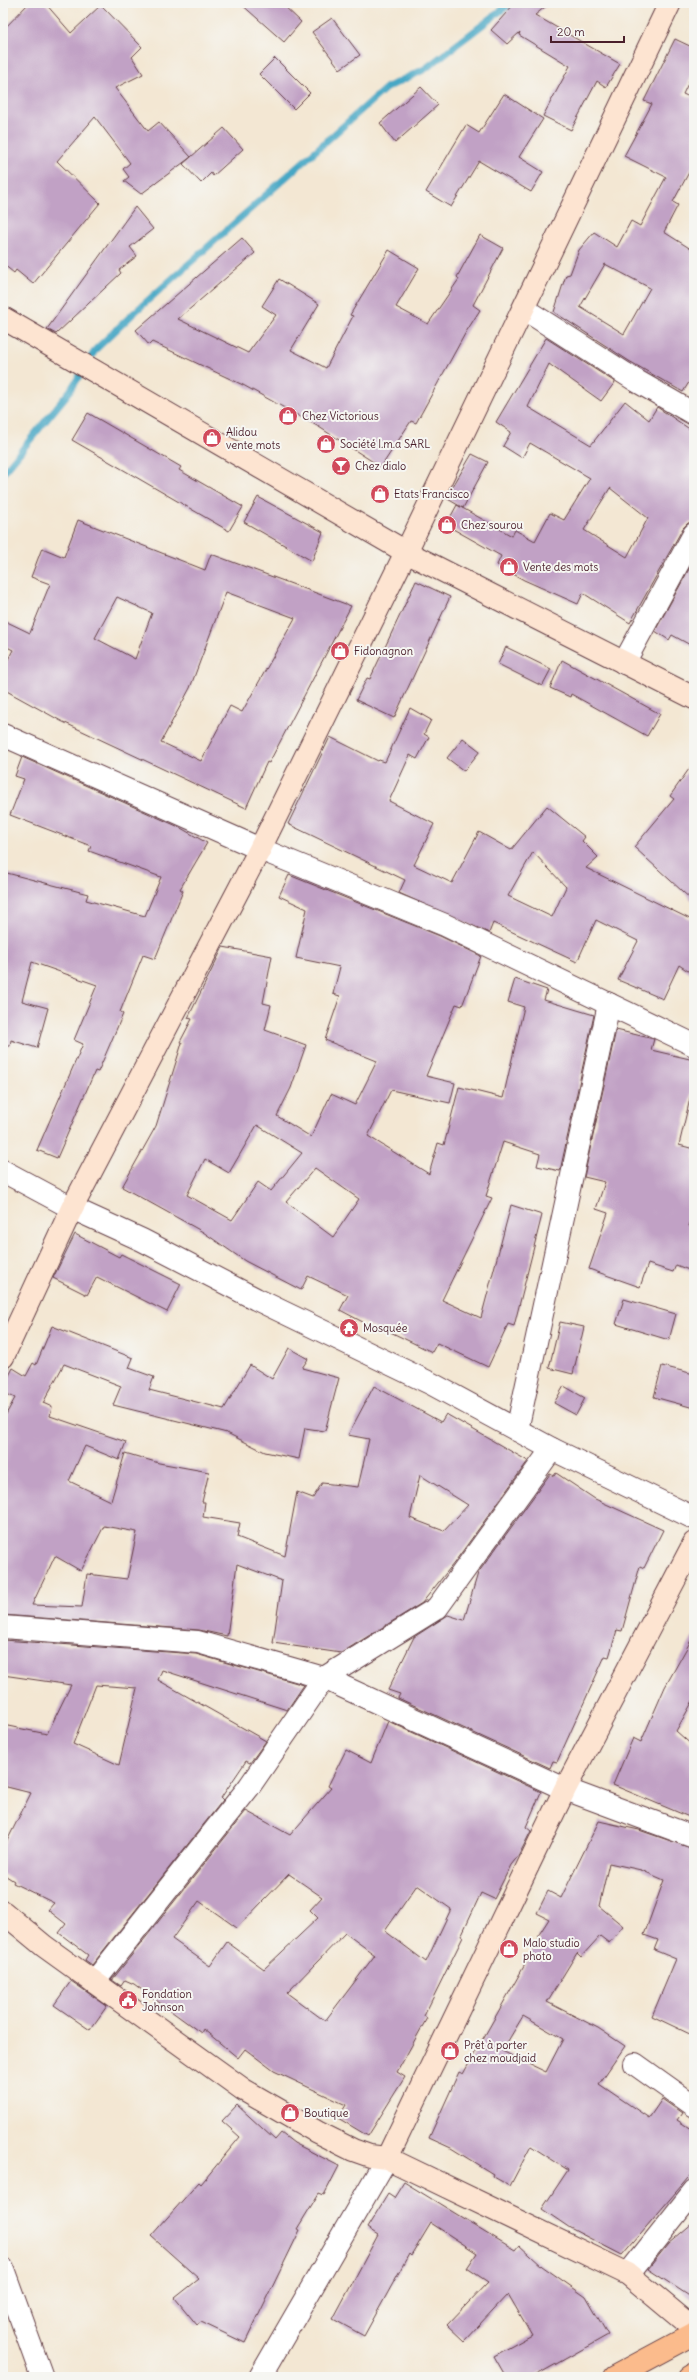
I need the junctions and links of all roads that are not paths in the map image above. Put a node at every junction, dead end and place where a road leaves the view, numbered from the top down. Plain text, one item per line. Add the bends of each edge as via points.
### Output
1 (670, 3) edge
2 (524, 309) junction
3 (3, 318) edge
4 (694, 414) edge
5 (694, 534) edge
6 (406, 552) junction
7 (624, 664) junction
8 (694, 698) edge
9 (3, 735) edge
10 (260, 849) junction
11 (609, 1004) junction
12 (694, 1044) edge
13 (3, 1171) edge
14 (72, 1208) junction
15 (3, 1357) edge
16 (517, 1430) junction
17 (552, 1449) junction
18 (694, 1518) edge
19 (694, 1543) edge
20 (3, 1627) edge
21 (324, 1678) junction
22 (565, 1789) junction
23 (694, 1837) edge
24 (3, 1912) edge
25 (94, 1982) junction
26 (635, 2064) dead end
27 (694, 2106) edge
28 (387, 2158) junction
29 (694, 2191) edge
30 (3, 2269) edge
31 (628, 2274) junction
32 (694, 2329) edge
33 (694, 2334) edge
34 (694, 2374) edge
35 (42, 2377) edge
36 (260, 2377) edge
37 (614, 2377) edge
38 (689, 2377) edge

1 - 2 street
2 - 4 street via 635,380
2 - 6 street
3 - 6 street
5 - 7 street
6 - 7 street
6 - 10 street
7 - 8 street
9 - 10 street
10 - 11 street via 445,925
10 - 14 street
11 - 12 street
11 - 16 street
13 - 14 street
14 - 15 street
14 - 16 street via 432,1384
16 - 17 street
17 - 18 street
17 - 21 street via 437,1608
19 - 22 street
20 - 21 street via 198,1642
21 - 22 street
21 - 25 street via 249,1787
22 - 23 street
22 - 28 street
24 - 25 street
25 - 28 street via 244,2090 332,2139 370,2156
26 - 27 street
28 - 31 street
28 - 36 street
29 - 31 street
30 - 35 street
31 - 32 street
33 - 37 main road
34 - 38 main road

